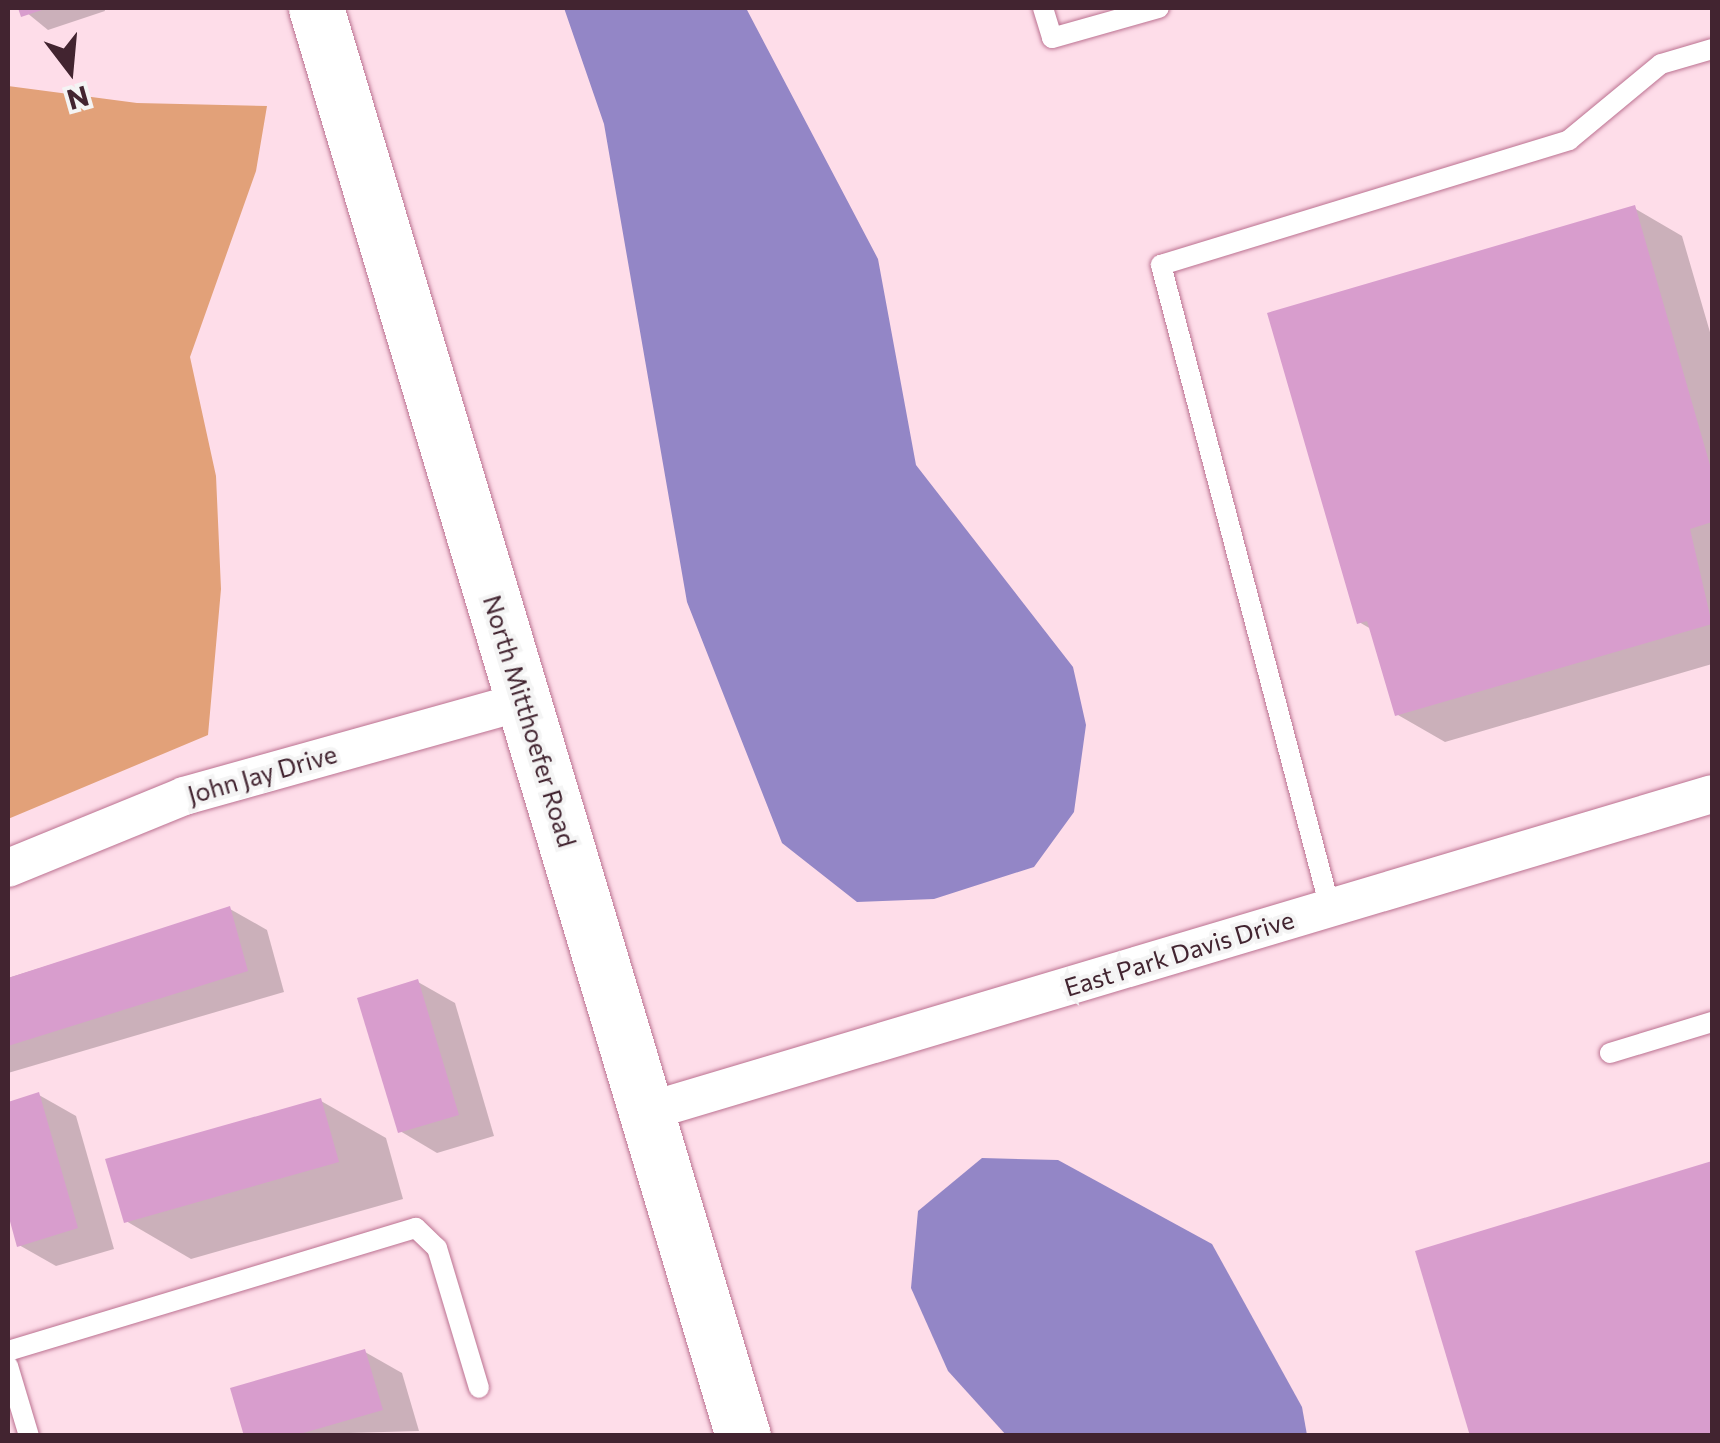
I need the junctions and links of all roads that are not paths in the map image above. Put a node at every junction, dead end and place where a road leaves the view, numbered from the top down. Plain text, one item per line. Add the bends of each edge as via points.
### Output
1 (316, 8) edge
2 (1043, 8) edge
3 (1158, 8) edge
4 (1712, 49) edge
5 (524, 701) junction
6 (1712, 794) edge
7 (8, 868) edge
8 (1330, 908) junction
9 (1712, 1022) edge
10 (1610, 1053) dead end
11 (646, 1112) junction
12 (8, 1352) edge
13 (8, 1366) edge
14 (478, 1388) dead end
15 (29, 1436) edge
16 (742, 1436) edge

1 - 5 main road, North Mitthoefer Road
2 - 3 lane via 1052,38
4 - 8 lane via 1661,64 1569,140 1161,264
5 - 7 street, John Jay Drive via 184,796
5 - 11 main road, North Mitthoefer Road
6 - 8 street, East Park Davis Drive
8 - 11 street, East Park Davis Drive
9 - 10 lane
11 - 16 main road, North Mitthoefer Road
12 - 14 lane via 416,1228 436,1248
13 - 15 lane

